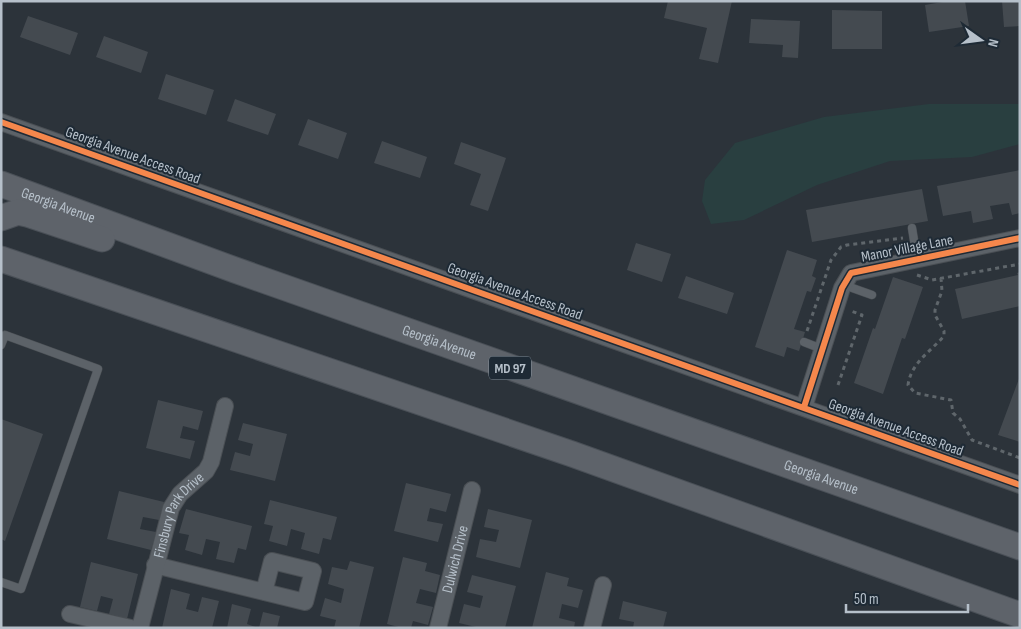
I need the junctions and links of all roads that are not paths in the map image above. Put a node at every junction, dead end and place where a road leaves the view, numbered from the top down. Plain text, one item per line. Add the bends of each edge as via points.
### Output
1 (1, 122) edge
2 (1, 184) edge
3 (1, 218) edge
4 (912, 228) dead end
5 (1020, 238) edge
6 (1, 259) edge
7 (916, 267) junction
8 (235, 270) junction
9 (850, 287) junction
10 (872, 295) dead end
11 (804, 342) dead end
12 (1, 345) edge
13 (822, 349) junction
14 (225, 406) dead end
15 (804, 407) junction
16 (1020, 484) edge
17 (472, 490) dead end
18 (1020, 547) edge
19 (155, 565) junction
20 (1, 582) edge
21 (603, 585) dead end
22 (264, 592) dead end
23 (70, 614) dead end
24 (1020, 615) edge
25 (131, 628) edge
26 (140, 628) edge
27 (438, 628) edge
28 (592, 628) edge

1 - 15 street, Georgia Avenue Access Road
2 - 8 main road, Georgia Avenue / MD 97
3 - 8 main road via 18,212 27,214 158,257
4 - 7 lane
5 - 7 street, Manor Village Lane
6 - 24 main road via 572,454
7 - 9 street, Manor Village Lane via 851,272
8 - 18 main road, Georgia Avenue / MD 97
9 - 10 lane
9 - 13 street, Manor Village Lane
11 - 13 lane
12 - 20 lane via 5,335 98,369 21,589
13 - 15 street, Manor Village Lane
14 - 19 street, Finsbury Park Drive via 211,462 171,508
15 - 16 street, Georgia Avenue Access Road
17 - 27 street, Dulwich Drive
19 - 22 street
19 - 26 street, Finsbury Park Drive
21 - 28 street
23 - 25 street

